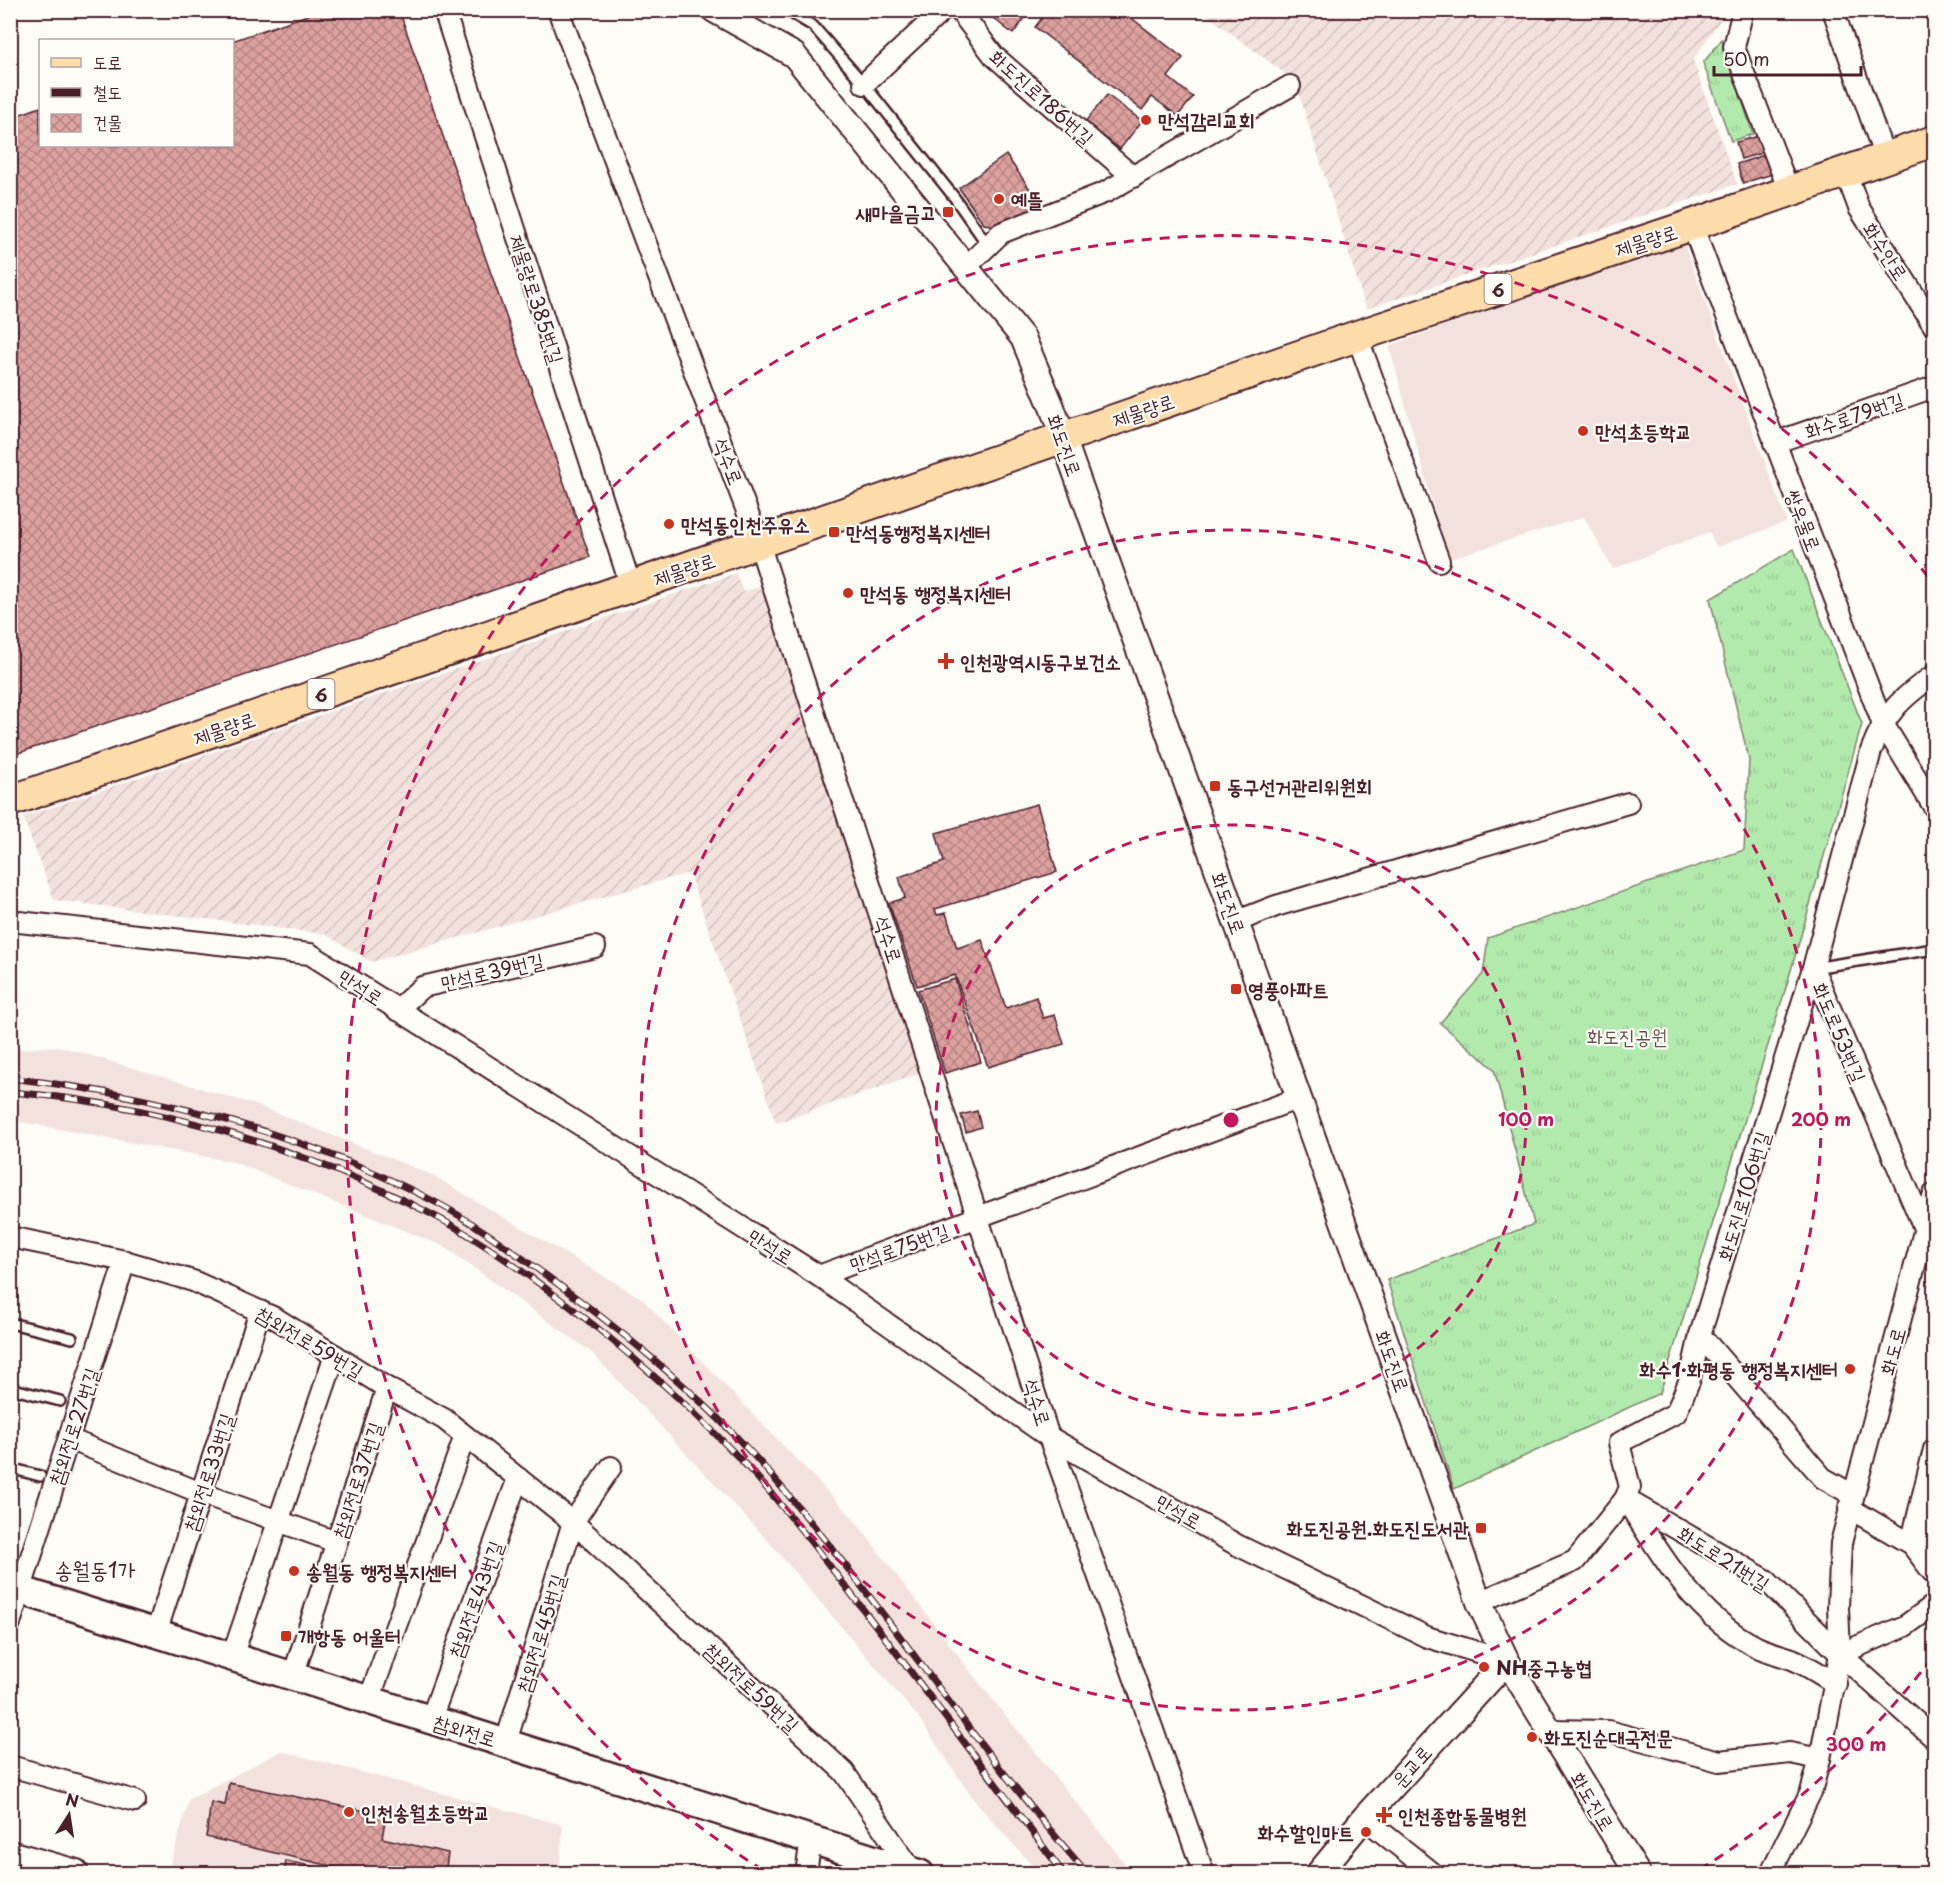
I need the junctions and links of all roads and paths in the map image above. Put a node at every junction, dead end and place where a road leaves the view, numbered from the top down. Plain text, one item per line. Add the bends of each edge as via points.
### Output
1 (444, 10) edge
2 (558, 10) edge
3 (714, 10) edge
4 (786, 10) edge
5 (943, 10) edge
6 (959, 10) edge
7 (1743, 10) edge
8 (1833, 10) edge
9 (864, 84) junction
10 (1290, 86) dead end
11 (1935, 141) edge
12 (1885, 158) junction
13 (1846, 172) junction
14 (1133, 177) junction
15 (1789, 192) junction
16 (1692, 225) junction
17 (989, 247) junction
18 (967, 266) junction
19 (1935, 326) edge
20 (1357, 336) junction
21 (1935, 387) edge
22 (1063, 438) junction
23 (1774, 443) junction
24 (759, 543) junction
25 (1439, 561) dead end
26 (631, 587) junction
27 (1935, 675) edge
28 (1882, 722) junction
29 (10, 801) edge
30 (1628, 803) dead end
31 (1935, 807) edge
32 (10, 921) edge
33 (1235, 922) junction
34 (595, 947) dead end
35 (1935, 948) edge
36 (1813, 968) junction
37 (397, 1010) junction
38 (1299, 1098) junction
39 (1935, 1194) edge
40 (980, 1218) junction
41 (1924, 1228) junction
42 (10, 1237) edge
43 (1926, 1259) edge
44 (125, 1261) junction
45 (819, 1276) junction
46 (260, 1311) junction
47 (10, 1323) edge
48 (1701, 1335) junction
49 (72, 1338) dead end
50 (335, 1356) junction
51 (10, 1388) edge
52 (387, 1388) junction
53 (60, 1401) dead end
54 (465, 1436) junction
55 (1049, 1437) junction
56 (69, 1439) junction
57 (1935, 1449) edge
58 (611, 1467) dead end
59 (10, 1468) edge
60 (40, 1476) dead end
61 (518, 1478) junction
62 (201, 1493) junction
63 (1625, 1498) junction
64 (1851, 1501) junction
65 (573, 1522) junction
66 (280, 1523) junction
67 (1935, 1529) edge
68 (336, 1542) junction
69 (1911, 1545) junction
70 (1935, 1574) edge
71 (16, 1589) edge
72 (1479, 1602) junction
73 (1935, 1605) edge
74 (10, 1623) edge
75 (156, 1633) junction
76 (1840, 1654) junction
77 (232, 1657) junction
78 (1507, 1661) junction
79 (293, 1676) junction
80 (1836, 1683) junction
81 (369, 1700) junction
82 (431, 1719) junction
83 (1550, 1730) junction
84 (1935, 1738) edge
85 (506, 1742) junction
86 (1820, 1759) junction
87 (10, 1766) edge
88 (135, 1802) dead end
89 (1364, 1818) junction
90 (811, 1838) junction
91 (10, 1851) edge
92 (77, 1870) dead end
93 (915, 1871) edge
94 (806, 1874) edge
95 (1204, 1874) edge
96 (1318, 1874) edge
97 (1434, 1874) edge
98 (1638, 1874) edge
99 (1770, 1874) edge

1 - 26 street, 제물량로385번길
2 - 24 street, 석수로
3 - 18 street, 화도진로 via 794,55
4 - 9 lane via 813,26
5 - 9 street
6 - 14 street, 화도진로186번길 via 994,56
7 - 15 street via 1734,47
8 - 12 street
9 - 17 lane
10 - 14 street
11 - 12 main road, 제물량로 / 6
12 - 13 main road, 제물량로 / 6
13 - 15 main road, 제물량로 / 6
13 - 19 street, 화수안로 via 1859,208
14 - 17 street via 1106,192 1001,233
15 - 16 main road, 제물량로 / 6
16 - 20 main road, 제물량로 / 6
16 - 23 street, 쌍우물로
17 - 18 street
18 - 22 street, 화도진로 via 1023,338
20 - 22 main road, 제물량로 / 6
20 - 25 street
21 - 23 street, 화수로79번길
22 - 24 main road, 제물량로 / 6
22 - 33 street, 화도진로
23 - 28 street, 쌍우물로
24 - 26 main road, 제물량로 / 6
24 - 40 street, 석수로
26 - 29 main road, 제물량로 / 6
27 - 28 street via 1914,689
28 - 31 street, 쌍우물로
28 - 36 street, 화도진로106번길
30 - 33 street via 1276,906
32 - 37 street, 만석로 via 310,954
33 - 38 street, 화도진로
34 - 37 street, 만석로39번길 via 422,987
35 - 36 lane
36 - 41 street, 화도로53번길
36 - 48 street, 화도진로106번길
37 - 45 street, 만석로
38 - 40 street, 만석로75번길
38 - 72 street, 화도진로
39 - 41 street, 화도로
40 - 45 street, 만석로75번길
40 - 55 street, 석수로
41 - 43 street, 화도로
42 - 44 street, 참외전로59번길
43 - 64 street, 화도로
44 - 46 street, 참외전로59번길 via 194,1281
44 - 56 street, 참외전로27번길
45 - 55 street, 만석로
46 - 50 street, 참외전로59번길
46 - 62 street, 참외전로33번길
47 - 49 lane
48 - 63 street, 화도진로106번길 via 1676,1413 1619,1443 1630,1487
48 - 64 street via 1823,1478
50 - 52 street, 참외전로59번길
50 - 66 street
51 - 53 lane
52 - 54 street, 참외전로59번길 via 444,1419
52 - 68 street, 참외전로37번길
54 - 61 street, 참외전로59번길
54 - 81 street
55 - 78 street, 만석로 via 1237,1545 1427,1637
55 - 95 street, 석수로
56 - 62 street
56 - 71 street, 참외전로27번길
57 - 69 street
58 - 65 street
59 - 60 lane
61 - 65 street, 참외전로59번길
61 - 82 street, 참외전로43번길
62 - 66 street
62 - 75 street, 참외전로33번길
63 - 72 street via 1575,1561
63 - 76 street, 화도로21번길 via 1766,1580
63 - 80 street via 1650,1539 1704,1606 1725,1625 1757,1647 1794,1660
64 - 69 street
64 - 76 street, 화도로 via 1841,1543
65 - 85 street, 참외전로45번길
65 - 93 street, 참외전로59번길 via 844,1772
66 - 68 street
66 - 77 street
67 - 69 street
68 - 79 street, 참외전로37번길
69 - 70 street
71 - 74 street, 참외전로27번길
71 - 75 main road, 참외전로
72 - 78 street, 화도진로
73 - 76 street via 1905,1626
75 - 77 main road, 참외전로
76 - 80 street, 화도로
76 - 84 street, 화도로21번길
77 - 79 main road, 참외전로
78 - 83 street, 화도진로
78 - 89 street, 운교로
79 - 81 main road, 참외전로
80 - 86 street, 화도로
81 - 82 main road, 참외전로
82 - 85 main road, 참외전로
83 - 86 street via 1608,1731 1719,1761 1790,1753
83 - 98 street, 화도진로
85 - 90 main road, 참외전로
86 - 99 street, 화도로 via 1811,1792
87 - 88 street
89 - 96 street, 운교로
89 - 97 street
90 - 93 main road, 참외전로
90 - 94 street
91 - 92 street

